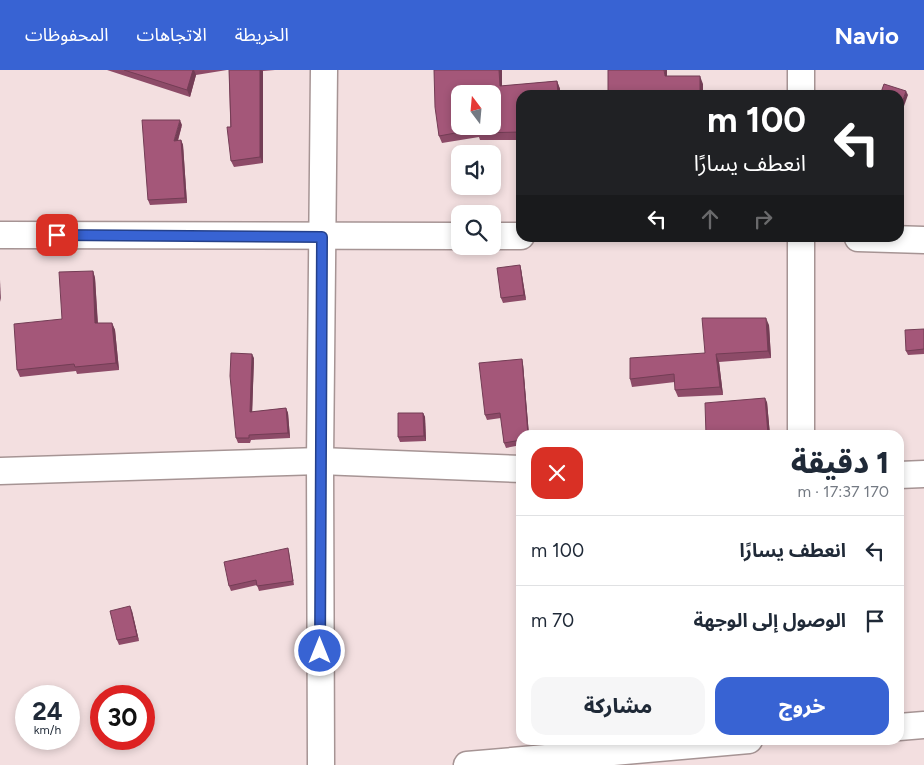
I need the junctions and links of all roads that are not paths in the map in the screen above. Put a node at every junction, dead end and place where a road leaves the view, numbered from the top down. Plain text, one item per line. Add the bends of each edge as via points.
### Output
1 (324, 70) edge
2 (801, 70) edge
3 (801, 90) edge
4 (0, 235) edge
5 (451, 236) edge
6 (501, 236) edge
7 (516, 236) edge
8 (322, 237) junction
9 (904, 239) edge
10 (924, 240) edge
11 (801, 242) edge
12 (801, 430) edge
13 (320, 461) junction
14 (516, 468) edge
15 (0, 471) edge
16 (924, 474) edge
17 (904, 475) edge
18 (924, 725) edge
19 (904, 727) edge
20 (693, 745) edge
21 (321, 765) edge
22 (468, 765) edge

1 - 8 street
2 - 3 street
4 - 8 street
5 - 8 street
6 - 7 street
8 - 13 street
9 - 10 street
11 - 12 street
13 - 14 street
13 - 15 street
13 - 21 street
16 - 17 street
18 - 19 street
20 - 22 street

